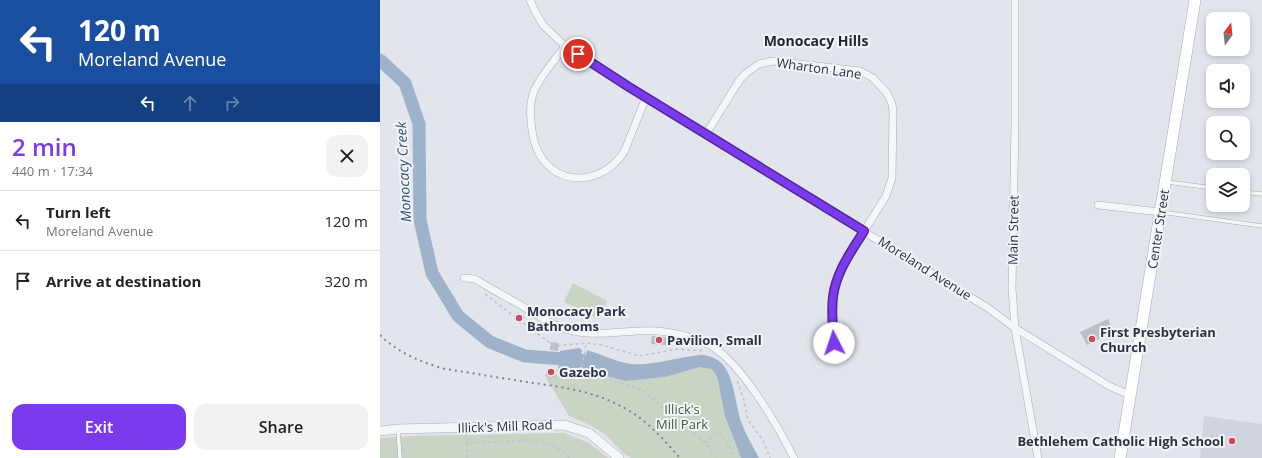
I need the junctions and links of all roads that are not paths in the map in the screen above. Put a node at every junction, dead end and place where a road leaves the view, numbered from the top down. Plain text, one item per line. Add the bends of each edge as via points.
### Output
1 (530, 0) edge
2 (1015, 0) edge
3 (1194, 0) edge
4 (565, 46) junction
5 (646, 97) junction
6 (706, 134) junction
7 (1165, 182) junction
8 (1206, 187) edge
9 (1250, 193) edge
10 (1262, 194) edge
11 (1098, 205) dead end
12 (1160, 212) junction
13 (1262, 226) edge
14 (864, 231) junction
15 (464, 278) dead end
16 (1015, 328) junction
17 (834, 343) dead end
18 (1130, 395) junction
19 (398, 430) junction
20 (380, 431) edge
21 (400, 458) edge
22 (619, 458) edge
23 (794, 458) edge
24 (1038, 458) edge
25 (1120, 458) edge

1 - 4 street, Moreland Avenue via 544,25
2 - 16 street, Main Street via 1012,288
3 - 7 main road, Center Street
4 - 5 street, Moreland Avenue
4 - 5 street via 538,83 530,109 532,134 537,150 545,162 558,173 588,178 612,166 625,150
5 - 6 street, Moreland Avenue
6 - 14 street, Moreland Avenue
6 - 14 street, Wharton Lane via 744,74 759,64 782,61 860,71 873,78 887,93 892,104 892,178 886,196
7 - 8 lane
7 - 12 main road, Center Street
9 - 10 lane
11 - 12 street
12 - 13 lane
12 - 18 main road, Center Street
14 - 16 street, Moreland Avenue via 988,308
14 - 17 street, Wharton Lane via 848,257 835,286 832,309
15 - 23 street via 474,279 543,319 566,329 598,334 658,331 687,336 706,343 722,354 745,380 785,439
16 - 18 street, Moreland Avenue via 1109,386
16 - 24 street, Main Street
18 - 25 main road, Center Street
19 - 20 street, Illick's Mill Road
19 - 21 lane
19 - 22 street, Illick's Mill Road via 564,425 589,433

